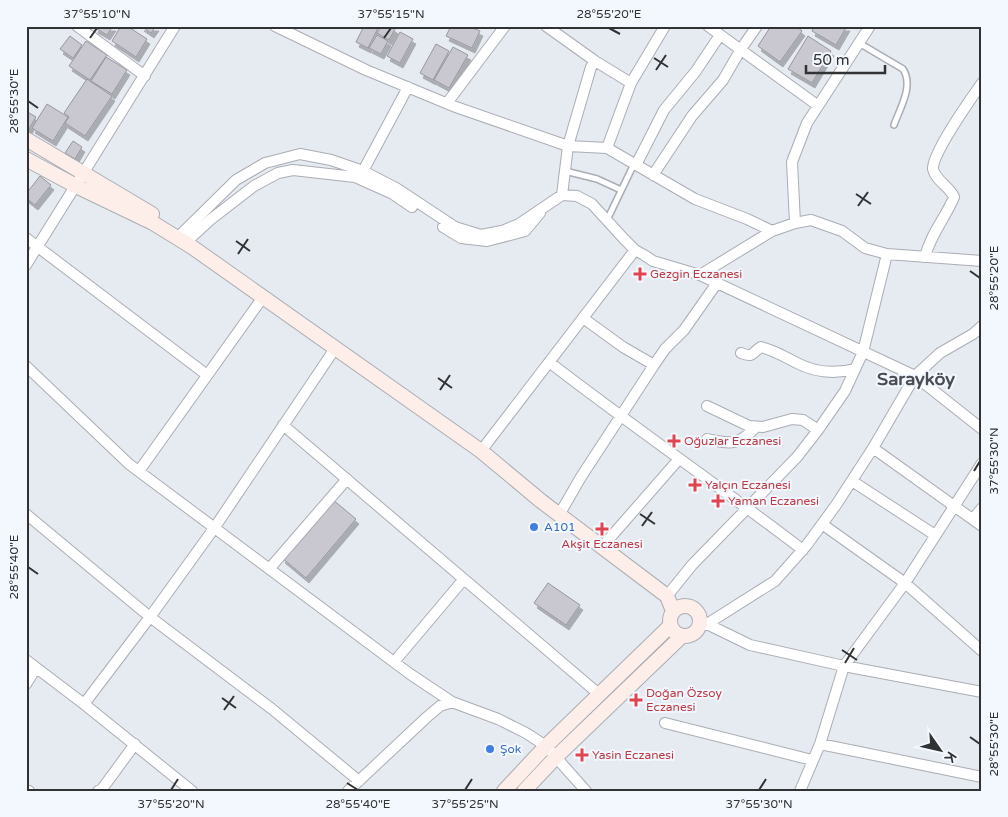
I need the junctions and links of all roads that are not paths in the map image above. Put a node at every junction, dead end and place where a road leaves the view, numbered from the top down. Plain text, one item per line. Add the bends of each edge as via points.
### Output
1 (77, 26) edge
2 (176, 26) edge
3 (275, 26) edge
4 (302, 26) edge
5 (505, 26) edge
6 (546, 26) edge
7 (665, 26) edge
8 (708, 26) edge
9 (757, 26) edge
10 (870, 26) edge
11 (720, 34) junction
12 (297, 37) junction
13 (859, 42) junction
14 (741, 49) junction
15 (595, 61) junction
16 (144, 76) junction
17 (631, 83) junction
18 (982, 83) edge
19 (408, 87) junction
20 (447, 103) junction
21 (818, 105) junction
22 (894, 125) dead end
23 (26, 139) edge
24 (568, 146) junction
25 (607, 148) junction
26 (26, 159) edge
27 (635, 164) junction
28 (363, 171) junction
29 (565, 171) junction
30 (83, 173) junction
31 (653, 175) junction
32 (76, 186) junction
33 (621, 190) junction
34 (562, 195) junction
35 (544, 206) junction
36 (607, 220) junction
37 (796, 223) junction
38 (772, 231) junction
39 (26, 238) edge
40 (185, 240) junction
41 (38, 246) junction
42 (635, 250) junction
43 (887, 254) junction
44 (924, 256) junction
45 (982, 261) edge
46 (26, 265) edge
47 (700, 275) junction
48 (717, 283) junction
49 (263, 296) junction
50 (583, 318) junction
51 (982, 326) edge
52 (336, 347) junction
53 (863, 352) junction
54 (741, 353) dead end
55 (550, 362) junction
56 (654, 365) junction
57 (26, 366) edge
58 (855, 369) junction
59 (207, 375) junction
60 (915, 376) junction
61 (707, 406) dead end
62 (620, 417) junction
63 (284, 425) junction
64 (756, 427) junction
65 (982, 429) edge
66 (818, 430) junction
67 (707, 439) dead end
68 (873, 448) junction
69 (481, 450) junction
70 (679, 459) junction
71 (982, 463) edge
72 (138, 471) junction
73 (347, 479) junction
74 (852, 480) junction
75 (954, 505) junction
76 (748, 508) junction
77 (982, 508) edge
78 (26, 514) edge
79 (559, 515) junction
80 (973, 519) junction
81 (822, 524) junction
82 (982, 526) edge
83 (215, 527) junction
84 (935, 535) junction
85 (602, 547) junction
86 (803, 550) junction
87 (270, 568) junction
88 (464, 579) junction
89 (905, 583) junction
90 (667, 596) junction
91 (673, 611) junction
92 (150, 617) junction
93 (703, 625) junction
94 (670, 626) junction
95 (682, 636) junction
96 (982, 651) edge
97 (26, 660) edge
98 (394, 662) junction
99 (844, 666) junction
100 (36, 668) junction
101 (26, 684) edge
102 (982, 692) edge
103 (600, 694) junction
104 (452, 702) junction
105 (84, 704) junction
106 (665, 723) dead end
107 (135, 744) junction
108 (820, 744) junction
109 (546, 746) junction
110 (557, 756) junction
111 (812, 760) junction
112 (982, 777) edge
113 (359, 781) junction
114 (98, 791) edge
115 (192, 791) edge
116 (348, 791) edge
117 (504, 791) edge
118 (524, 791) edge
119 (586, 791) edge
120 (800, 791) edge

1 - 16 street
2 - 16 street
3 - 12 street
4 - 12 street
5 - 20 street
6 - 15 street
7 - 17 street
8 - 11 street
9 - 14 street
10 - 13 street
11 - 14 street
11 - 27 street via 696,71 664,110
12 - 19 street
13 - 21 street
13 - 22 lane via 905,73 907,86
14 - 21 street
14 - 31 street via 723,80 692,116
15 - 17 street
15 - 24 street
16 - 30 street
17 - 25 street
18 - 44 street via 947,136 934,163 936,175 954,197
19 - 20 street
19 - 28 street
20 - 24 street
21 - 37 street via 807,123 792,162
23 - 30 street
24 - 25 street
24 - 29 street
25 - 27 street
26 - 32 street
27 - 31 street
27 - 33 lane
28 - 35 street via 396,188 455,227 481,235 519,224
28 - 40 street via 300,154 265,164 236,180
29 - 33 lane via 597,179
29 - 34 street
30 - 32 street
30 - 40 street
31 - 38 street via 695,198
32 - 40 street
32 - 41 street
33 - 36 lane
34 - 35 street
34 - 36 street via 577,196 592,204
35 - 40 street via 525,231 487,241 461,238 393,194 365,181 293,170 278,173 254,186
36 - 42 street
37 - 38 street
37 - 43 street via 811,220 842,231 865,248
38 - 47 street
39 - 41 street
40 - 49 street
41 - 46 street
41 - 59 street
42 - 47 street via 653,261
42 - 50 street
43 - 44 street
43 - 53 street
44 - 45 street
47 - 48 street
48 - 53 street
48 - 56 street
49 - 52 street
49 - 59 street
50 - 55 street
50 - 56 street
51 - 60 street via 940,353
52 - 63 street
52 - 69 street
53 - 58 street
53 - 60 street
54 - 58 street via 749,356 761,347 816,370 831,373
55 - 62 street
55 - 69 street
56 - 62 street
57 - 72 street
58 - 66 street via 845,391
59 - 72 street
60 - 65 street
60 - 68 street
61 - 64 street
62 - 70 street
62 - 79 street
63 - 73 street
63 - 83 street
64 - 66 street via 792,418 803,420
64 - 67 street via 736,442
66 - 76 street
68 - 74 street
68 - 75 street
69 - 79 street
70 - 76 street
70 - 85 street
71 - 75 street
72 - 83 street
73 - 87 street
73 - 88 street
74 - 81 street
74 - 84 street
75 - 80 street
75 - 84 street
76 - 86 street
76 - 90 street via 692,565
77 - 80 street
78 - 92 street
79 - 85 street
80 - 82 street
81 - 86 street
81 - 89 street
83 - 87 street
83 - 92 street
84 - 89 street
85 - 90 street
86 - 93 street via 775,580
87 - 98 street
88 - 98 street
88 - 103 street
89 - 96 street
89 - 99 street
90 - 91 street
91 - 93 street via 684,606 695,609
91 - 94 street
92 - 105 street
92 - 113 street via 272,709
93 - 95 street via 689,636
93 - 99 street via 750,645
94 - 95 street
94 - 103 street
95 - 110 street
97 - 100 street
98 - 104 street
99 - 102 street
99 - 108 street
100 - 101 street
100 - 105 street
103 - 109 street
104 - 109 street via 498,719
104 - 113 street via 440,706 426,717
105 - 107 street
106 - 111 street
107 - 114 street
107 - 115 street
108 - 111 street
108 - 112 street
109 - 110 street
109 - 117 street
110 - 118 street
110 - 119 street
111 - 120 street
113 - 116 street

